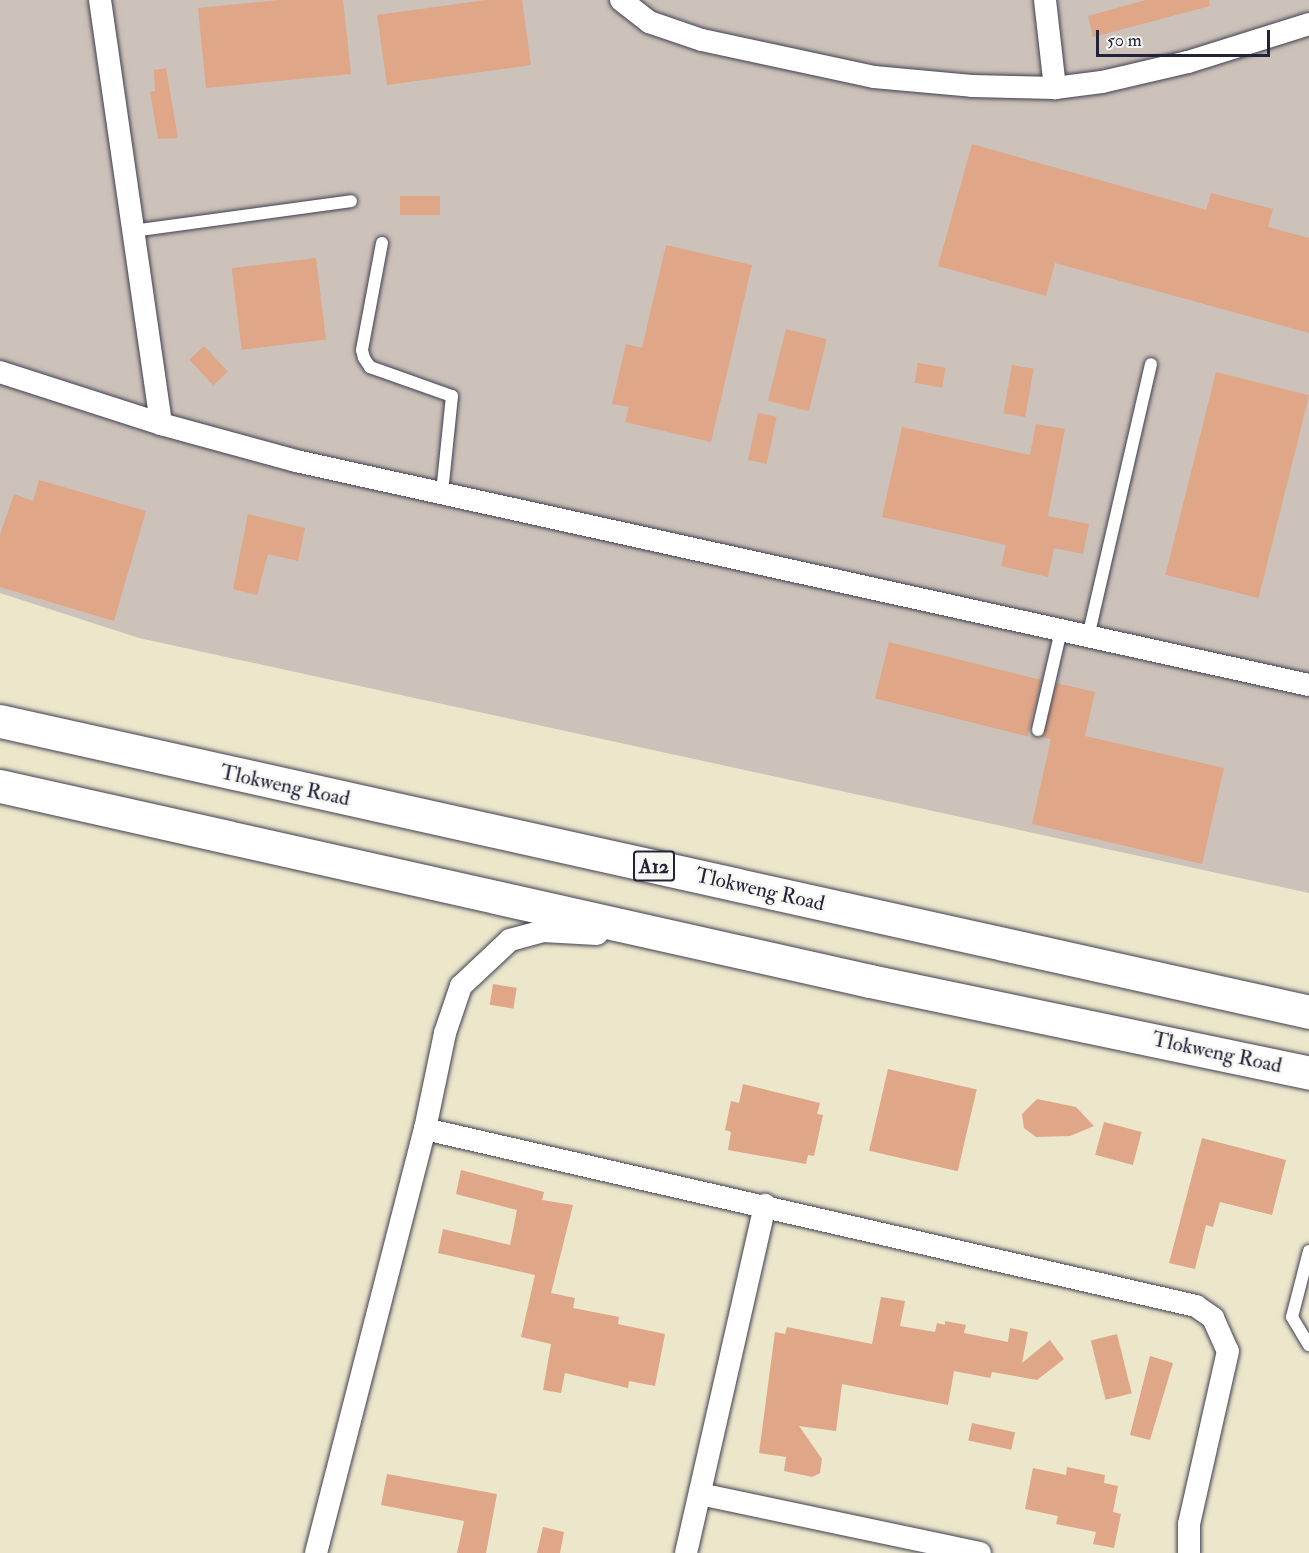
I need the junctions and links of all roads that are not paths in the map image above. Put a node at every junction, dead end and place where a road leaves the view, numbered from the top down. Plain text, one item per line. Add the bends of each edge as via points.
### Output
1 (100, 0) edge
2 (621, 0) edge
3 (1045, 0) edge
4 (1309, 24) edge
5 (1055, 88) junction
6 (351, 201) dead end
7 (133, 231) junction
8 (382, 243) dead end
9 (1151, 364) dead end
10 (0, 372) edge
11 (160, 424) junction
12 (442, 492) junction
13 (1061, 630) junction
14 (1088, 637) junction
15 (1309, 686) edge
16 (0, 721) edge
17 (1038, 730) dead end
18 (0, 786) edge
19 (870, 981) junction
20 (1309, 1012) edge
21 (1309, 1073) edge
22 (425, 1129) junction
23 (765, 1205) junction
24 (1309, 1251) edge
25 (1309, 1345) edge
26 (700, 1494) junction
27 (316, 1553) edge
28 (686, 1553) edge
29 (980, 1553) edge
30 (1189, 1553) edge

1 - 7 street
2 - 5 street via 649,22 702,40 874,76 972,86
3 - 5 street
4 - 5 street via 1188,63
6 - 7 lane
7 - 11 street
8 - 12 lane via 362,350 370,367 452,396
9 - 14 lane
10 - 11 street
11 - 12 street via 296,461
12 - 13 street
13 - 14 street
13 - 17 lane
14 - 15 street
16 - 20 main road, Tlokweng Road / A12
18 - 19 main road, Tlokweng Road
19 - 21 main road, Tlokweng Road
19 - 22 street via 836,981 721,961 577,930 543,931 510,940 461,986 445,1033
22 - 23 street
22 - 27 street
23 - 26 street
23 - 30 street via 1179,1299 1213,1318 1228,1351 1189,1524
24 - 25 lane via 1292,1317
26 - 28 street
26 - 29 street

